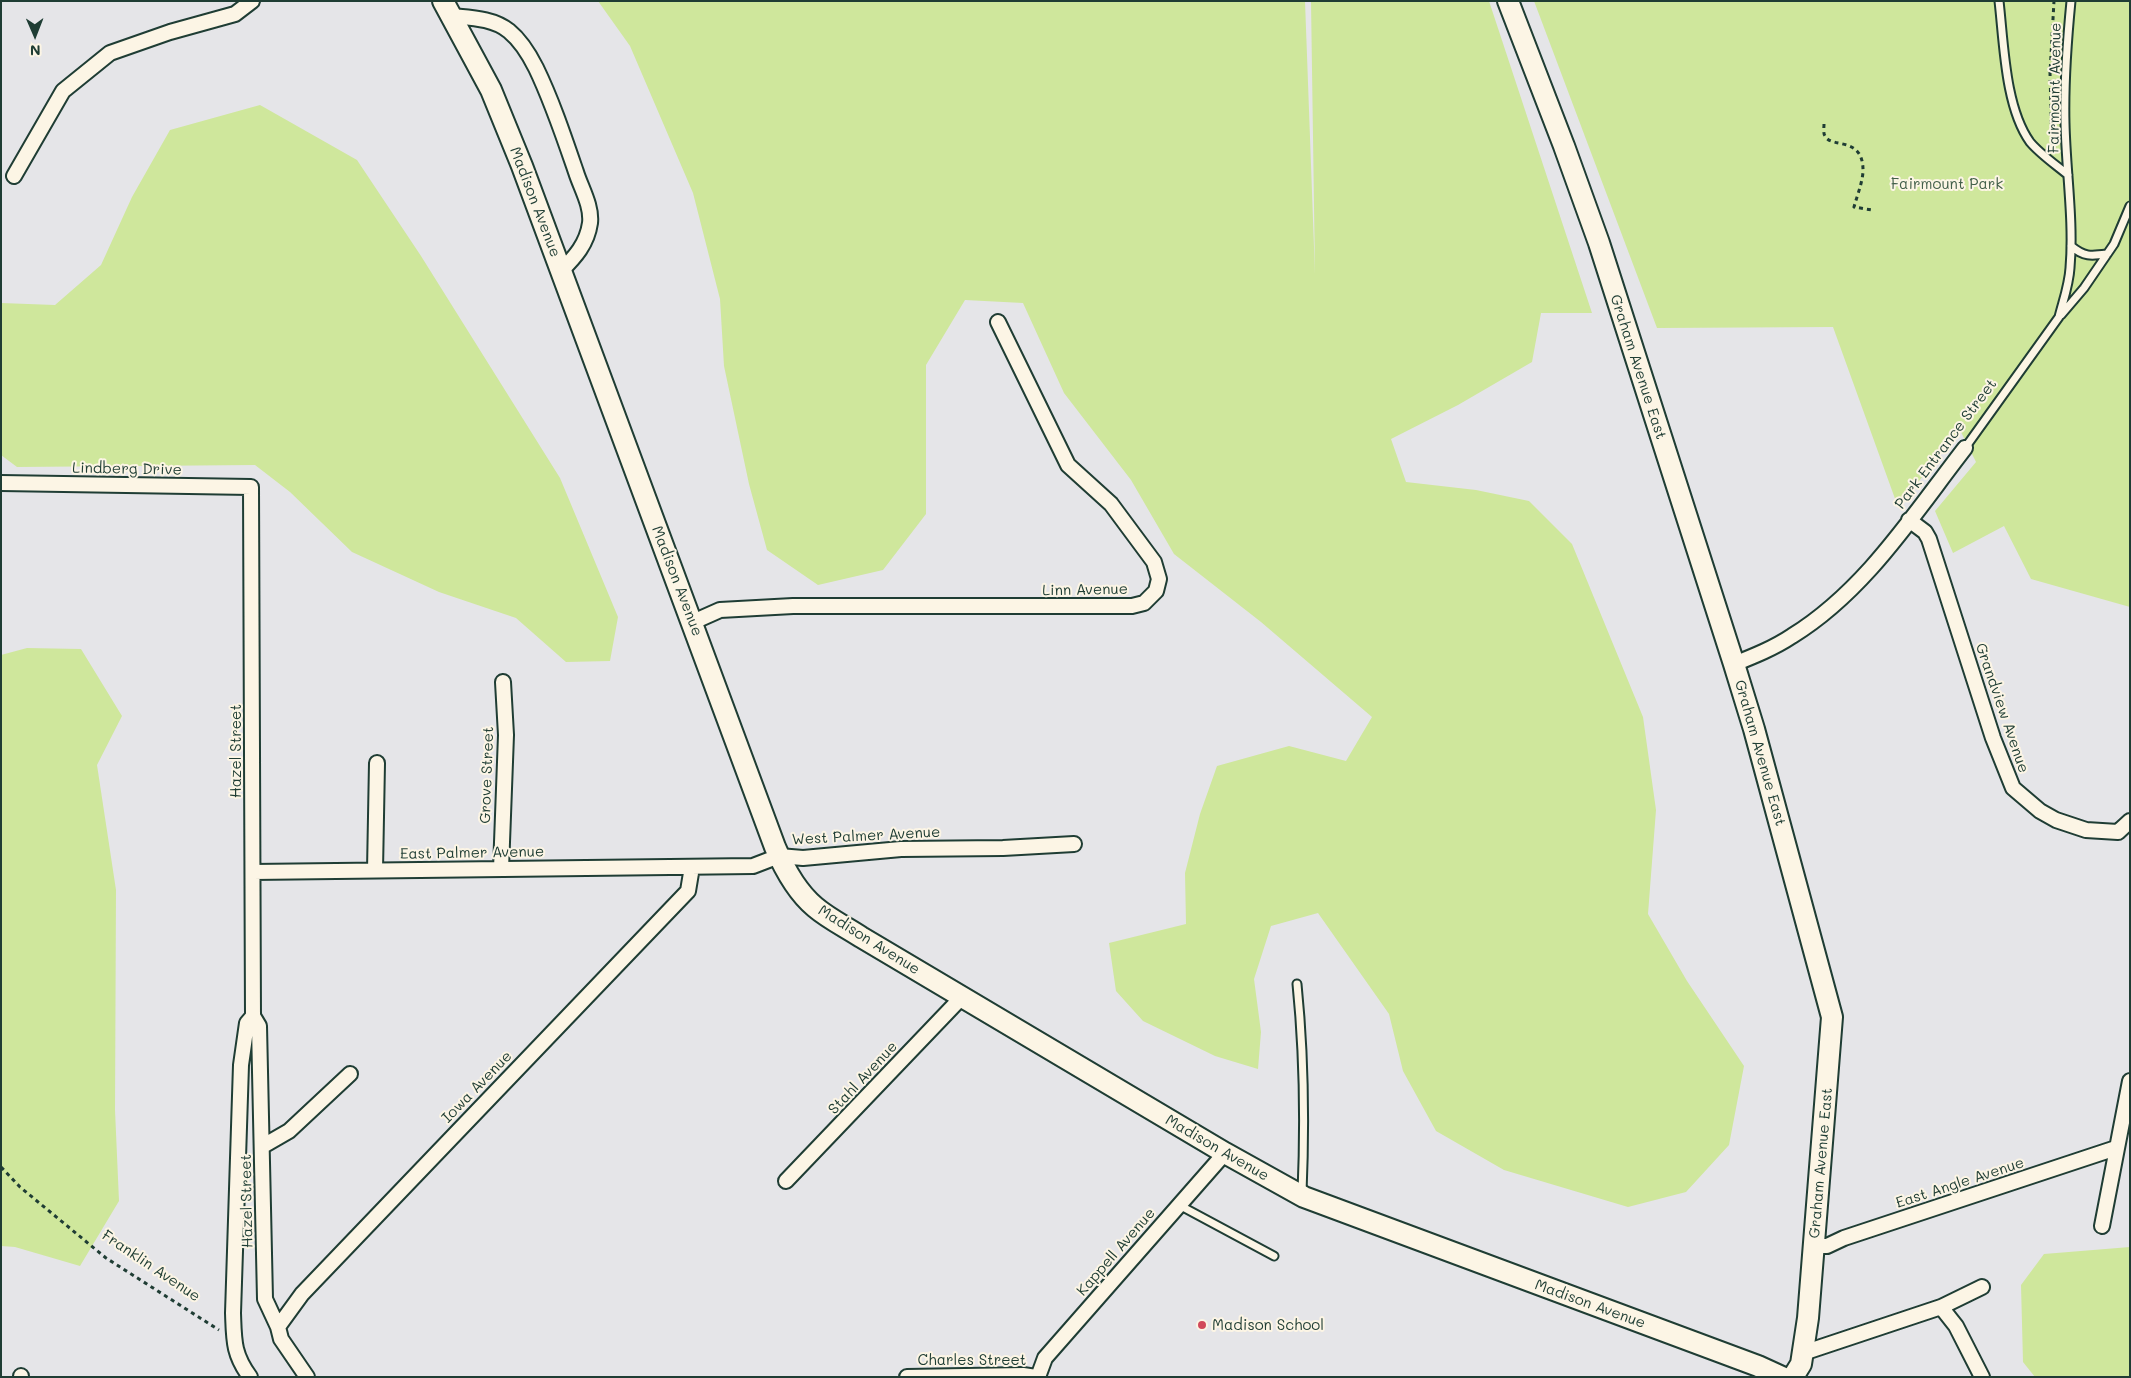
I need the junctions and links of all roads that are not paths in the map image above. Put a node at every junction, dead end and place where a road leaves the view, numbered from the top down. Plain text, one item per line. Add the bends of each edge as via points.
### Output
1 (252, 1) edge
2 (1508, 1) edge
3 (1999, 1) edge
4 (2071, 1) edge
5 (447, 8) edge
6 (2068, 175) junction
7 (14, 176) dead end
8 (2130, 206) edge
9 (2072, 246) junction
10 (2107, 254) junction
11 (561, 271) junction
12 (2059, 317) junction
13 (998, 322) dead end
14 (1964, 448) joint
15 (1, 483) edge
16 (252, 487) joint
17 (1909, 520) junction
18 (692, 622) junction
19 (1734, 664) junction
20 (503, 682) dead end
21 (377, 763) dead end
22 (2130, 821) edge
23 (1074, 844) dead end
24 (779, 856) junction
25 (692, 867) junction
26 (501, 869) junction
27 (375, 870) junction
28 (253, 872) junction
29 (1297, 984) dead end
30 (962, 997) junction
31 (253, 1016) junction
32 (350, 1074) dead end
33 (2130, 1081) edge
34 (263, 1146) junction
35 (2116, 1148) junction
36 (1225, 1152) junction
37 (786, 1181) dead end
38 (1302, 1196) junction
39 (1179, 1205) junction
40 (2102, 1226) dead end
41 (1814, 1246) junction
42 (1274, 1256) dead end
43 (1982, 1287) dead end
44 (1941, 1307) junction
45 (278, 1327) junction
46 (1803, 1353) junction
47 (1761, 1367) junction
48 (250, 1377) edge
49 (307, 1377) edge
50 (907, 1377) edge
51 (1037, 1377) edge
52 (1782, 1377) edge
53 (1793, 1377) edge
54 (1982, 1377) edge

1 - 7 street via 235,14 110,53 63,91
2 - 19 main road, Graham Avenue East via 1599,243
3 - 6 lane via 2013,106 2019,123 2032,144
4 - 6 lane, Fairmount Avenue via 2065,87
5 - 11 main road, Madison Avenue via 491,90
5 - 11 street via 500,24 511,33 536,68 569,151 590,221 580,251
6 - 9 lane, Park Entrance Street
8 - 10 lane
9 - 10 lane via 2081,254
9 - 12 lane, Park Entrance Street via 2070,271
10 - 12 lane
11 - 18 main road, Madison Avenue
12 - 14 lane, Park Entrance Street
13 - 18 street, Linn Avenue via 1068,465 1111,504 1154,562 1159,579 1151,598 1132,606 792,606 720,610
14 - 17 street, Park Entrance Street
15 - 16 street, Lindberg Drive
16 - 28 street, Hazel Street
17 - 19 street, Park Entrance Street via 1883,555 1809,625 1775,646
17 - 22 street, Grandview Avenue via 1929,539 1993,738 2013,788 2040,811 2086,830 2118,832
18 - 24 main road, Madison Avenue
19 - 41 main road, Graham Avenue East via 1832,1017
20 - 26 street, Grove Street via 506,735
21 - 27 street
23 - 24 street, West Palmer Avenue via 901,849 803,858
24 - 25 street, West Palmer Avenue via 753,866
24 - 30 main road, Madison Avenue via 815,908
25 - 26 street, East Palmer Avenue
25 - 45 street, Iowa Avenue via 688,891 308,1287
26 - 27 street, East Palmer Avenue
27 - 28 street, East Palmer Avenue
28 - 31 street, Hazel Street
29 - 38 lane via 1303,1039
30 - 36 main road, Madison Avenue
30 - 37 street, Stahl Avenue
31 - 34 street, Hazel Street via 259,1026
31 - 48 street, Hazel Street via 246,1023 241,1065 234,1340 239,1362
32 - 34 street via 289,1132
33 - 35 street
34 - 45 street, Hazel Street via 265,1299
35 - 40 street
35 - 41 street, East Angle Avenue via 1827,1246
36 - 38 main road, Madison Avenue
36 - 39 street, Kappell Avenue
38 - 47 main road, Madison Avenue
39 - 42 lane
39 - 51 street, Kappell Avenue via 1045,1358
41 - 46 main road, Graham Avenue East
43 - 44 street
44 - 46 street
44 - 54 street via 1956,1326
45 - 49 street, Hazel Street via 281,1339
46 - 47 main road via 1781,1364
46 - 53 main road, Graham Avenue East
47 - 52 main road, Madison Avenue
50 - 51 street, Charles Street

